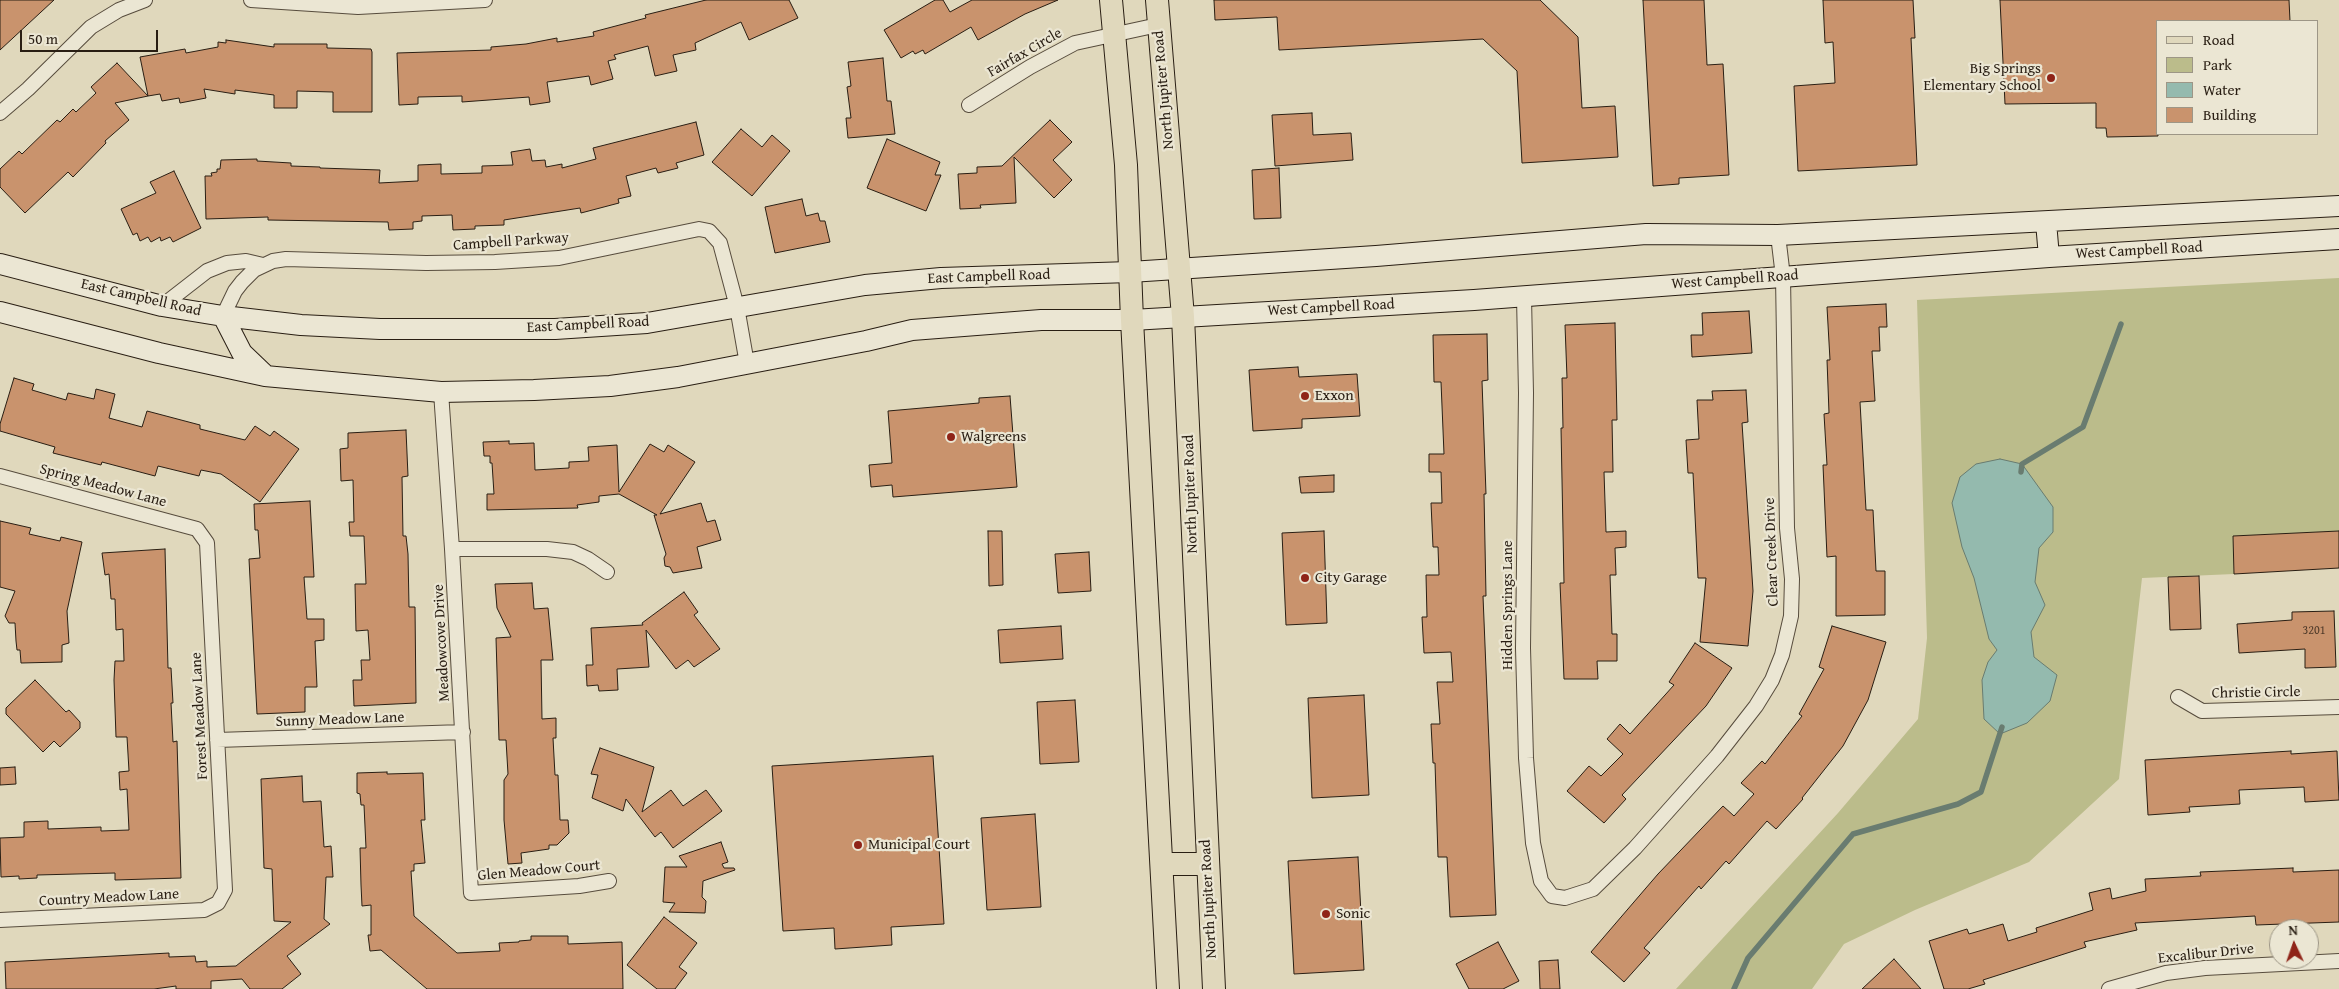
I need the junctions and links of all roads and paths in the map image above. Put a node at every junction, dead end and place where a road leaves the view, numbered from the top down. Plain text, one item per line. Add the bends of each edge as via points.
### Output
1 (145, 0) edge
2 (251, 0) edge
3 (485, 0) edge
4 (1111, 0) edge
5 (1156, 0) edge
6 (1158, 25) junction
7 (1113, 34) junction
8 (969, 105) dead end
9 (0, 113) edge
10 (2339, 206) edge
11 (2046, 222) junction
12 (1778, 235) junction
13 (2339, 239) edge
14 (2049, 257) junction
15 (0, 264) edge
16 (263, 265) junction
17 (1178, 268) junction
18 (1130, 272) junction
19 (1783, 277) junction
20 (1524, 296) junction
21 (162, 306) junction
22 (737, 307) junction
23 (0, 312) edge
24 (223, 316) junction
25 (1183, 316) junction
26 (1132, 320) junction
27 (747, 364) junction
28 (265, 376) junction
29 (441, 392) junction
30 (0, 476) edge
31 (197, 528) joint
32 (452, 548) junction
33 (607, 572) dead end
34 (2178, 697) dead end
35 (2339, 707) edge
36 (463, 732) junction
37 (217, 740) junction
38 (1162, 864) junction
39 (1207, 864) junction
40 (609, 881) dead end
41 (471, 893) joint
42 (1565, 898) joint
43 (218, 903) joint
44 (0, 920) edge
45 (2339, 961) edge
46 (1168, 989) edge
47 (1214, 989) edge
48 (2109, 989) edge

1 - 9 street via 119,10 91,27
2 - 3 street via 358,7
4 - 7 main road
5 - 6 main road, North Jupiter Road
6 - 7 street, Fairfax Circle
6 - 17 main road, North Jupiter Road
7 - 8 street, Fairfax Circle via 1075,43
7 - 18 main road via 1126,165
10 - 11 main road
11 - 12 main road
11 - 14 main road
12 - 17 main road via 1646,234
12 - 19 street, Clear Creek Drive
13 - 14 main road, West Campbell Road
14 - 19 main road, West Campbell Road
15 - 21 main road, East Campbell Road
16 - 21 street, Campbell Parkway via 246,261 227,263 207,271
16 - 22 street, Campbell Parkway via 286,259 426,263 559,258 699,229 709,231 720,243
16 - 24 street, Campbell Parkway via 239,286
17 - 18 main road, East Campbell Road
17 - 25 main road, North Jupiter Road
18 - 22 main road, East Campbell Road via 941,278 865,284
18 - 26 main road
19 - 20 main road, West Campbell Road
19 - 42 street, Clear Creek Drive via 1787,528 1792,579 1791,616 1782,655 1756,706 1636,848 1593,889
20 - 25 main road, West Campbell Road
20 - 42 street, Hidden Springs Lane via 1523,648 1526,758 1533,843 1541,881 1552,896
21 - 24 main road, East Campbell Road
22 - 24 main road, East Campbell Road via 647,323 555,329 380,329 301,325
22 - 27 street, Campbell Parkway
23 - 28 main road
24 - 28 main road via 242,353
25 - 26 main road, West Campbell Road
25 - 39 main road, North Jupiter Road
26 - 27 main road via 1041,320 912,330
26 - 38 main road
27 - 29 main road via 610,386
28 - 29 main road
29 - 32 street, Meadowcove Drive
30 - 31 street, Spring Meadow Lane
31 - 37 street, Forest Meadow Lane via 207,543
32 - 33 street via 573,552
32 - 36 street, Meadowcove Drive
34 - 35 street, Christie Circle via 2202,711
36 - 37 street, Sunny Meadow Lane
36 - 41 street, Meadowcove Drive
37 - 43 street, Forest Meadow Lane via 225,890
38 - 39 main road
38 - 46 main road
39 - 47 main road, North Jupiter Road
40 - 41 street, Glen Meadow Court
43 - 44 street, Country Meadow Lane via 204,910
45 - 48 street, Excalibur Drive via 2205,968 2166,973

